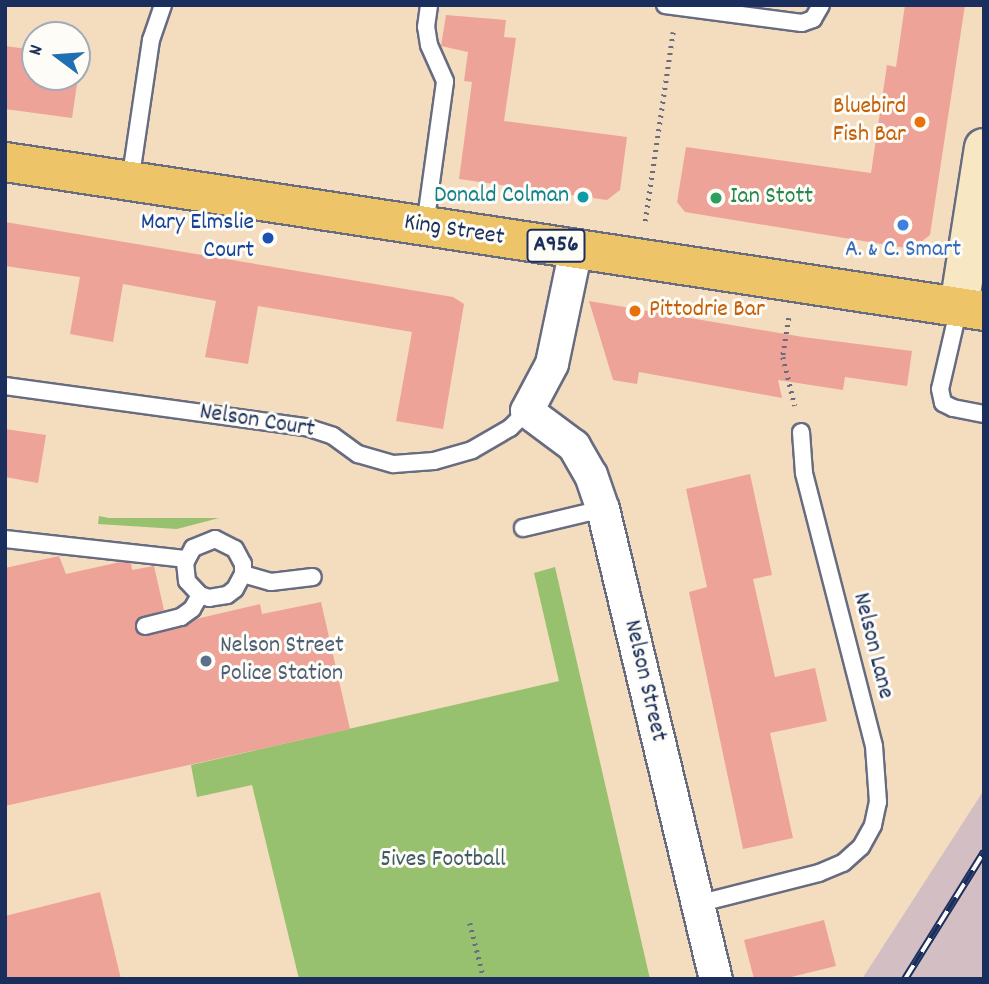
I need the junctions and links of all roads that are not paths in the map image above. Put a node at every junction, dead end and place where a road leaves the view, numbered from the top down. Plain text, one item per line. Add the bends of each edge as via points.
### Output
1 (163, 5) edge
2 (429, 5) edge
3 (821, 5) edge
4 (671, 6) edge
5 (984, 148) edge
6 (6, 163) edge
7 (130, 181) junction
8 (425, 226) junction
9 (576, 249) junction
10 (972, 309) edge
11 (5, 386) edge
12 (527, 411) junction
13 (984, 414) edge
14 (801, 432) road end
15 (603, 509) junction
16 (523, 528) dead end
17 (5, 539) edge
18 (187, 559) junction
19 (243, 574) junction
20 (313, 577) dead end
21 (200, 595) junction
22 (145, 626) dead end
23 (697, 904) junction
24 (716, 979) edge

1 - 7 lane via 151,40
2 - 8 lane via 429,45 445,82
3 - 4 lane via 813,19 802,23
5 - 10 street
6 - 7 main road, King Street / A956
7 - 8 main road, King Street / A956
8 - 9 main road, King Street / A956
9 - 10 main road, King Street / A956
9 - 12 street, Nelson Court via 552,364
10 - 13 lane via 940,389 943,403
11 - 12 lane, Nelson Court via 306,427 333,436 358,454 394,464 434,461 472,450 510,428
12 - 15 street, Nelson Street via 574,446 592,475
14 - 23 lane, Nelson Lane via 804,473 874,746 878,802 873,825 861,847 843,863
15 - 16 lane
15 - 23 street, Nelson Street
17 - 18 lane
18 - 19 lane via 200,543 222,541 236,549
18 - 21 lane via 187,581
19 - 20 lane via 271,582
19 - 21 lane via 227,595
21 - 22 lane via 181,617
23 - 24 street, Nelson Street

